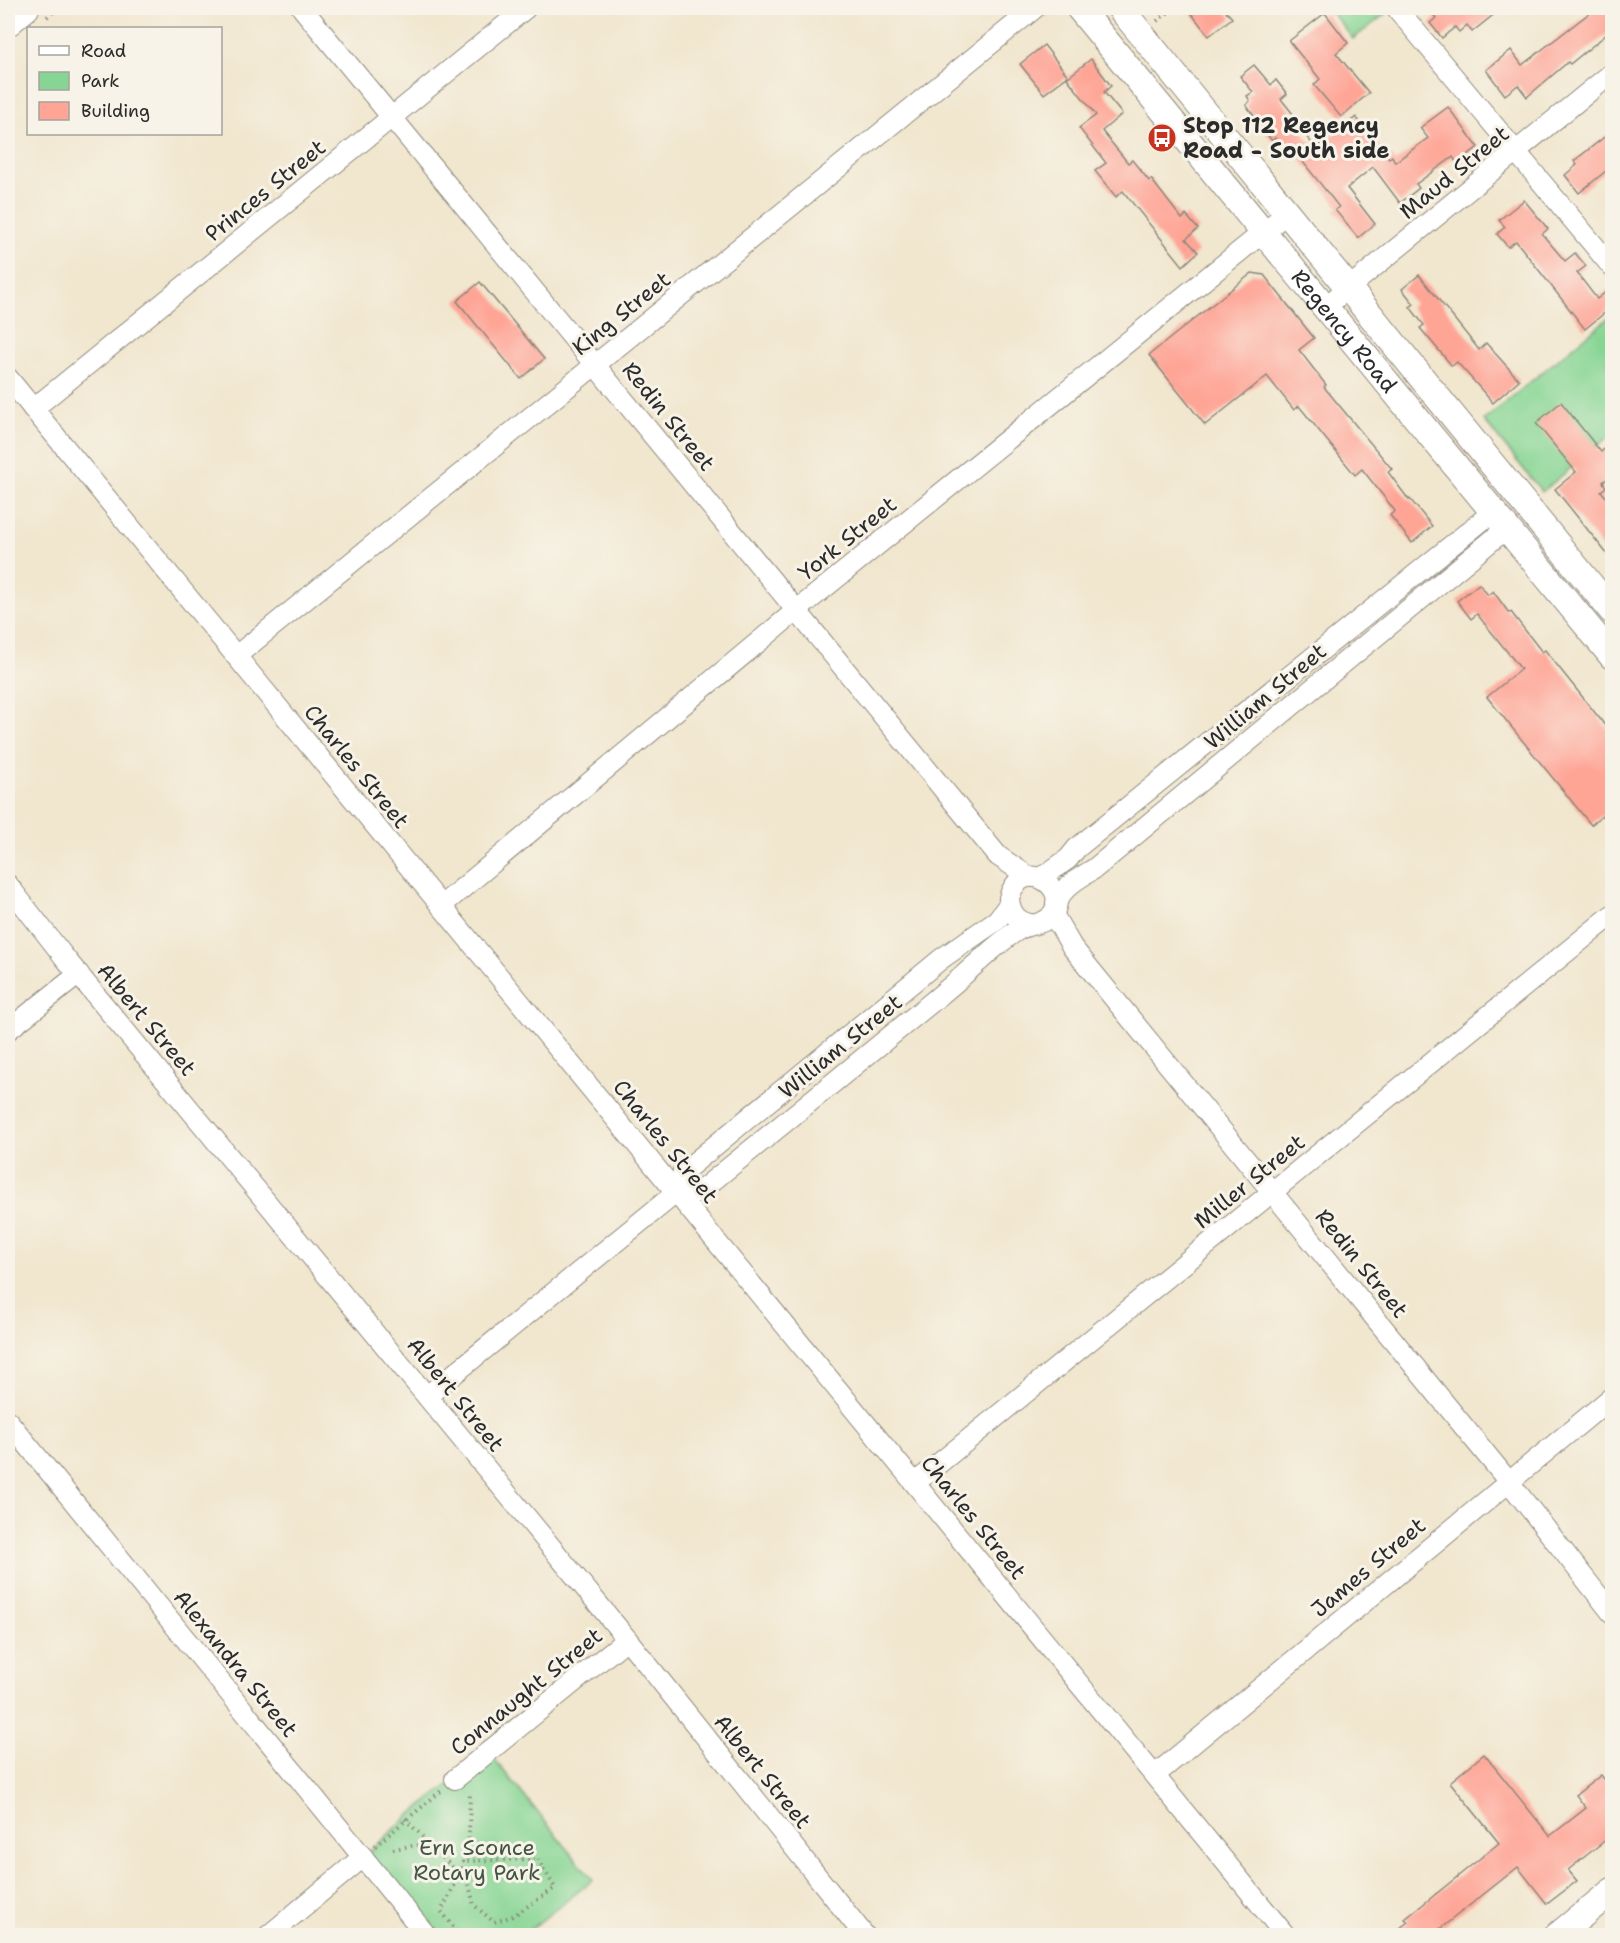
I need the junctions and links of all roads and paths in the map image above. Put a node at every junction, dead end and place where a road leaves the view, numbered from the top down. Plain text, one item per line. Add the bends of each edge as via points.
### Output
1 (26, 8) edge
2 (302, 8) edge
3 (526, 8) edge
4 (1035, 8) edge
5 (1078, 8) edge
6 (1120, 8) edge
7 (1174, 8) edge
8 (1398, 10) dead end
9 (8, 23) edge
10 (1154, 23) dead end
11 (1612, 73) edge
12 (392, 117) junction
13 (1517, 152) junction
14 (1287, 213) junction
15 (1264, 233) junction
16 (1612, 267) edge
17 (1349, 288) junction
18 (1325, 307) junction
19 (596, 364) junction
20 (8, 378) edge
21 (33, 409) junction
22 (1500, 520) junction
23 (1460, 539) junction
24 (1474, 556) junction
25 (1400, 587) junction
26 (1414, 605) junction
27 (797, 610) junction
28 (1612, 611) edge
29 (236, 656) junction
30 (1612, 656) edge
31 (1077, 848) junction
32 (998, 856) junction
33 (1094, 869) junction
34 (1035, 878) junction
35 (8, 885) edge
36 (1010, 898) junction
37 (441, 906) junction
38 (1612, 915) edge
39 (1044, 916) junction
40 (941, 959) junction
41 (79, 974) junction
42 (958, 980) junction
43 (8, 1030) edge
44 (733, 1131) junction
45 (750, 1150) junction
46 (677, 1192) junction
47 (1274, 1192) junction
48 (427, 1396) junction
49 (1612, 1397) edge
50 (8, 1421) edge
51 (1509, 1482) junction
52 (915, 1483) junction
53 (1612, 1613) edge
54 (627, 1639) junction
55 (1155, 1775) junction
56 (455, 1779) joint
57 (476, 1787) dead end
58 (405, 1819) junction
59 (430, 1844) junction
60 (393, 1849) dead end
61 (363, 1857) junction
62 (463, 1861) junction
63 (460, 1875) junction
64 (1612, 1891) edge
65 (268, 1935) edge
66 (428, 1935) edge
67 (461, 1935) edge
68 (865, 1935) edge
69 (1287, 1935) edge
70 (1557, 1935) edge

1 - 9 main road
2 - 12 street, Redin Street
3 - 12 street, Princes Street
4 - 19 street, King Street
5 - 15 main road, Regency Road
6 - 14 main road, Regency Road
7 - 10 path
8 - 13 street
11 - 13 street, Maud Street
12 - 19 street, Redin Street
12 - 21 street, Princes Street
13 - 16 street
13 - 17 street, Maud Street
14 - 15 street, York Street
14 - 17 main road, Regency Road
15 - 18 main road, Regency Road
15 - 27 street, York Street
17 - 18 street, Maud Street
17 - 28 main road, Regency Road
18 - 22 main road, Regency Road
19 - 27 street, Redin Street
19 - 29 street, King Street
20 - 21 street, Charles Street
21 - 29 street, Charles Street
22 - 23 street, William Street
22 - 24 street, William Street
22 - 30 main road, Regency Road
23 - 24 street
23 - 25 street, William Street
24 - 26 street, William Street
25 - 26 street
25 - 31 street, William Street
26 - 33 street, William Street
27 - 32 street, Redin Street
27 - 37 street, York Street
29 - 37 street, Charles Street
31 - 33 street
31 - 34 street, William Street via 1068,859
32 - 34 street, Redin Street
32 - 36 street, Redin Street
33 - 39 street, William Street via 1061,893
34 - 36 street via 1021,879
34 - 39 street via 1053,888
35 - 41 street, Albert Street
36 - 39 street via 1014,916 1024,923
36 - 40 street, William Street via 997,920
37 - 46 street, Charles Street
38 - 47 street, Miller Street
39 - 42 street, William Street via 1008,936
39 - 47 street, Redin Street
40 - 42 street
40 - 44 street, William Street
41 - 43 street
41 - 48 street, Albert Street
42 - 45 street, William Street
44 - 45 street
44 - 46 street, William Street via 682,1172
45 - 46 street, William Street via 699,1192
46 - 48 street, William Street
46 - 52 street, Charles Street
47 - 51 street, Redin Street
47 - 52 street, Miller Street
48 - 54 street, Albert Street
49 - 51 street, James Street
50 - 61 street, Alexandra Street
51 - 53 street, Redin Street
51 - 55 street, James Street
52 - 55 street, Charles Street
54 - 56 street, Connaught Street
54 - 68 street, Albert Street
55 - 69 street, Charles Street
56 - 58 path
57 - 62 path via 469,1793 469,1838
58 - 59 path
58 - 61 path
59 - 60 path
59 - 63 path
61 - 65 street
61 - 66 street, Alexandra Street
62 - 62 path via 474,1905 494,1922 513,1916 555,1888 538,1859
62 - 63 path
63 - 67 path via 441,1911
64 - 70 main road

